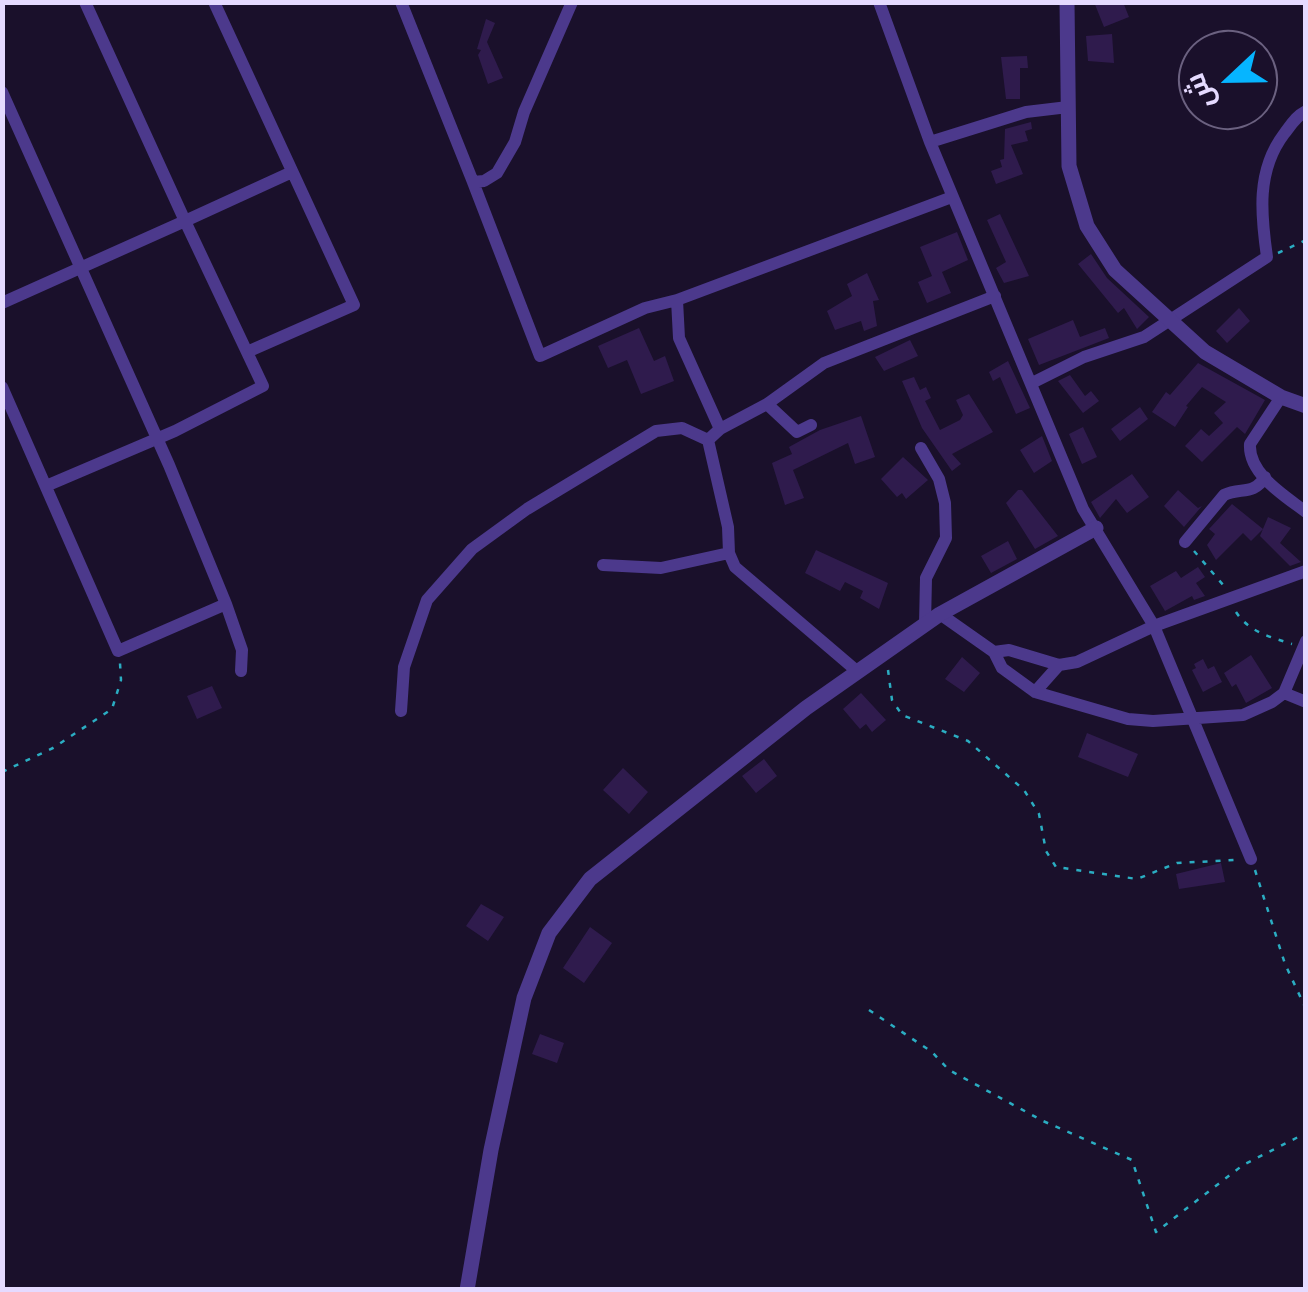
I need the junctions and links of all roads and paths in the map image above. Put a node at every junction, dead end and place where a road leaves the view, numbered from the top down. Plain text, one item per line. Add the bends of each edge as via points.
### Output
1 (85, 2) edge
2 (214, 2) edge
3 (401, 2) edge
4 (572, 2) edge
5 (879, 2) edge
6 (1067, 2) edge
7 (2, 92) edge
8 (1068, 107) junction
9 (1306, 112) edge
10 (930, 142) junction
11 (292, 172) junction
12 (473, 182) junction
13 (952, 197) junction
14 (185, 221) junction
15 (1306, 240) edge
16 (1267, 258) junction
17 (80, 269) junction
18 (995, 296) junction
19 (677, 300) junction
20 (2, 303) edge
21 (1169, 320) junction
22 (247, 352) junction
23 (1032, 382) junction
24 (2, 387) edge
25 (1281, 397) junction
26 (767, 404) junction
27 (1306, 406) edge
28 (811, 425) dead end
29 (720, 429) junction
30 (156, 438) junction
31 (708, 440) junction
32 (921, 448) dead end
33 (1265, 477) junction
34 (46, 486) junction
35 (1306, 512) edge
36 (1096, 528) junction
37 (1185, 542) dead end
38 (729, 553) junction
39 (603, 565) dead end
40 (1306, 571) edge
41 (226, 604) junction
42 (940, 614) junction
43 (926, 624) junction
44 (1154, 626) junction
45 (1306, 641) edge
46 (118, 651) junction
47 (886, 652) junction
48 (994, 652) junction
49 (1058, 665) junction
50 (242, 671) dead end
51 (858, 672) junction
52 (1035, 692) junction
53 (1284, 693) junction
54 (1306, 702) edge
55 (401, 711) dead end
56 (1193, 720) junction
57 (2, 772) edge
58 (1251, 858) junction
59 (869, 1010) dead end
60 (1306, 1010) edge
61 (1306, 1133) edge
62 (466, 1290) edge

1 - 14 street
2 - 11 street
3 - 12 street
4 - 12 street via 515,142 497,173
5 - 10 street
6 - 8 street
7 - 17 street
8 - 10 street via 1026,112
8 - 21 street via 1069,166 1087,226 1114,270
9 - 16 street via 1277,143 1264,178
10 - 13 street
11 - 14 street
11 - 22 street via 354,305
12 - 19 street via 540,356
13 - 18 street
13 - 19 street
14 - 17 street
14 - 22 street
15 - 16 path
16 - 21 street
17 - 20 street
17 - 30 street
18 - 23 street
18 - 26 street via 824,363
19 - 29 street via 679,338
21 - 23 street via 1144,337
21 - 25 street via 1205,352
22 - 30 street via 263,386
23 - 36 street
24 - 34 street
25 - 27 street
25 - 33 street via 1249,449
26 - 28 street via 797,432
26 - 29 street
29 - 31 street
30 - 34 street
30 - 41 street
31 - 38 street
31 - 55 street via 682,428 656,431 472,549 427,600 404,667
32 - 43 street via 939,479 946,538 926,578
33 - 35 street
33 - 37 street via 1248,493 1224,495
34 - 46 street
36 - 42 street
36 - 44 street
38 - 39 street via 661,568
38 - 51 street via 735,567
40 - 44 street
41 - 46 street
41 - 50 street
42 - 43 street
42 - 48 street
43 - 47 street
44 - 49 street
44 - 56 street
45 - 53 street
46 - 57 path via 121,680 112,709
47 - 51 street
47 - 58 path via 892,700 902,715 968,741 1024,790 1056,867 1138,880 1177,863
48 - 49 street
48 - 52 street via 1002,668
49 - 52 street
51 - 62 street via 590,879 549,932 524,998
52 - 56 street via 1128,720
53 - 54 street
53 - 56 street via 1243,714
56 - 58 street
58 - 60 path via 1284,964
59 - 61 path via 949,1070 1132,1160 1156,1232 1243,1165

